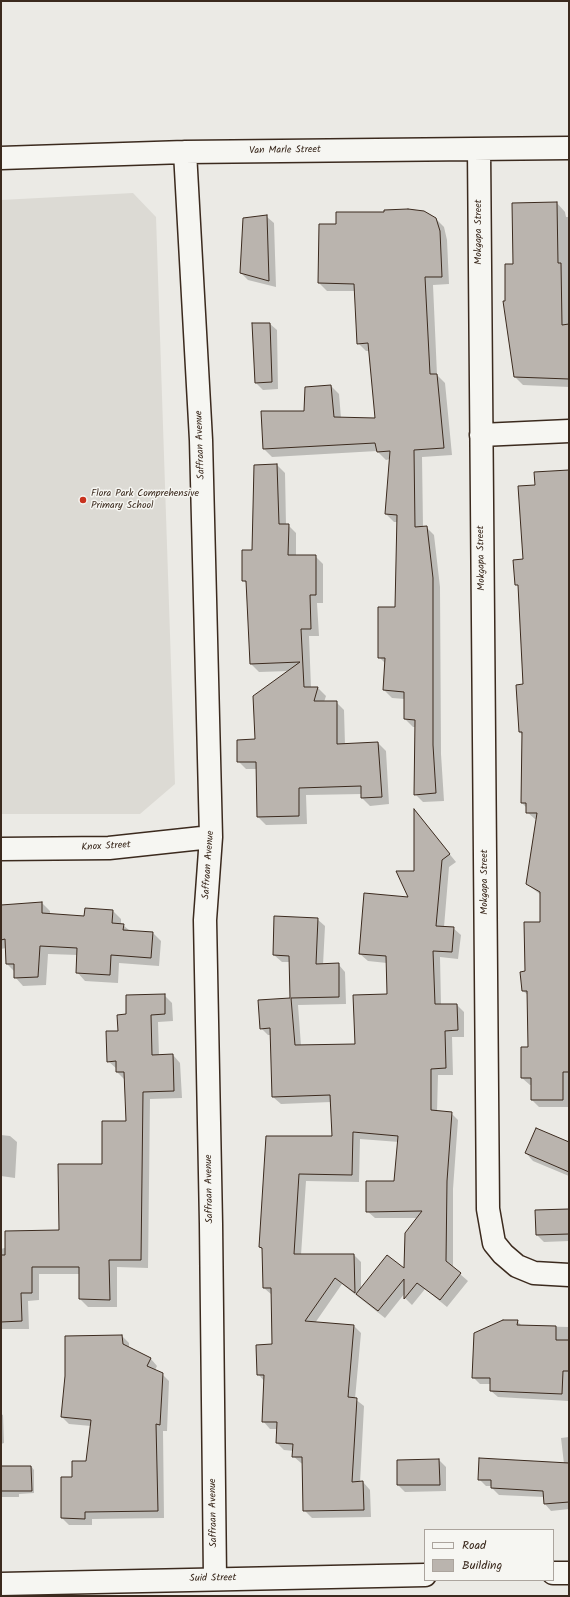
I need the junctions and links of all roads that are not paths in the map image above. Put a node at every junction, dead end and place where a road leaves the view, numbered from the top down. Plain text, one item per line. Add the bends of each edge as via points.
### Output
1 (569, 148) edge
2 (478, 149) junction
3 (185, 152) junction
4 (1, 158) edge
5 (569, 431) edge
6 (480, 435) junction
7 (211, 837) junction
8 (1, 849) edge
9 (569, 1275) edge
10 (554, 1573) edge
11 (569, 1573) edge
12 (424, 1575) edge
13 (215, 1578) junction
14 (1, 1584) edge

1 - 2 street, Van Marle Street
2 - 3 street, Van Marle Street
2 - 6 street, Mokgapa Street
3 - 4 street, Van Marle Street
3 - 7 street, Saffraan Avenue via 200,432
5 - 6 street
6 - 9 street, Mokgapa Street via 489,1216 494,1243 517,1266 534,1273
7 - 8 street, Knox Street via 109,848
7 - 13 street, Saffraan Avenue via 205,920
10 - 11 street
12 - 13 street, Suid Street
13 - 14 street, Suid Street

